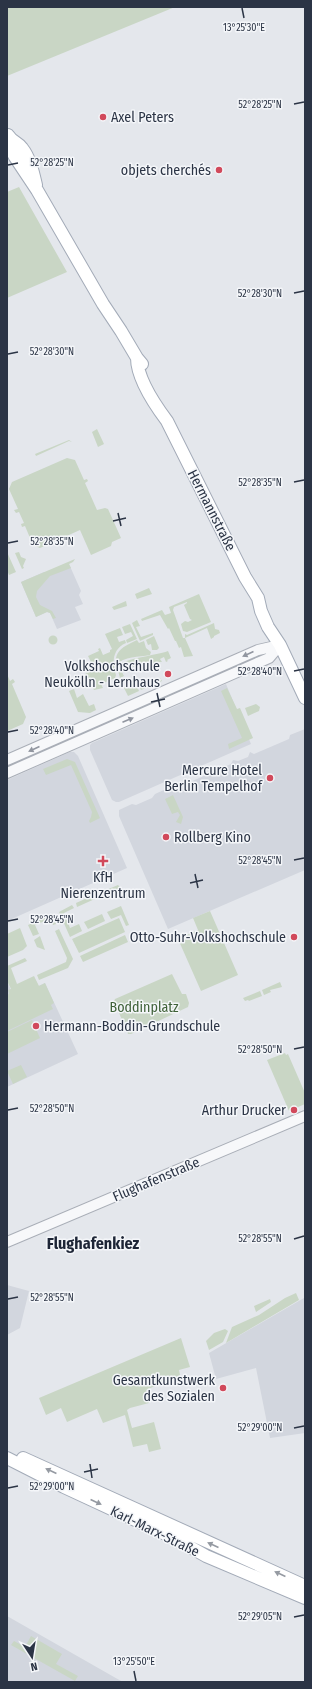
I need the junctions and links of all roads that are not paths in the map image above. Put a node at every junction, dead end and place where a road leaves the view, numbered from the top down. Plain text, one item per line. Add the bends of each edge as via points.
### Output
1 (9, 137) edge
2 (280, 645) junction
3 (226, 664) junction
4 (231, 675) junction
5 (305, 698) edge
6 (75, 730) junction
7 (78, 741) junction
8 (7, 760) edge
9 (7, 773) edge
10 (305, 1116) edge
11 (7, 1242) edge
12 (11, 1456) edge
13 (305, 1586) edge
14 (305, 1598) edge

1 - 2 main road, Hermannstraße via 10,150 37,190 167,410 167,421 258,598 272,634
2 -> 3 street via 261,648
2 - 4 street via 269,658
2 - 5 main road, Hermannstraße
3 - 4 street
3 - 6 street
7 -> 4 street
6 - 7 street
6 -> 8 street
7 - 9 street
10 - 11 street, Flughafenstraße
13 -> 12 main road, Karl-Marx-Straße
12 -> 14 main road, Karl-Marx-Straße via 53,1482 174,1538 206,1556

